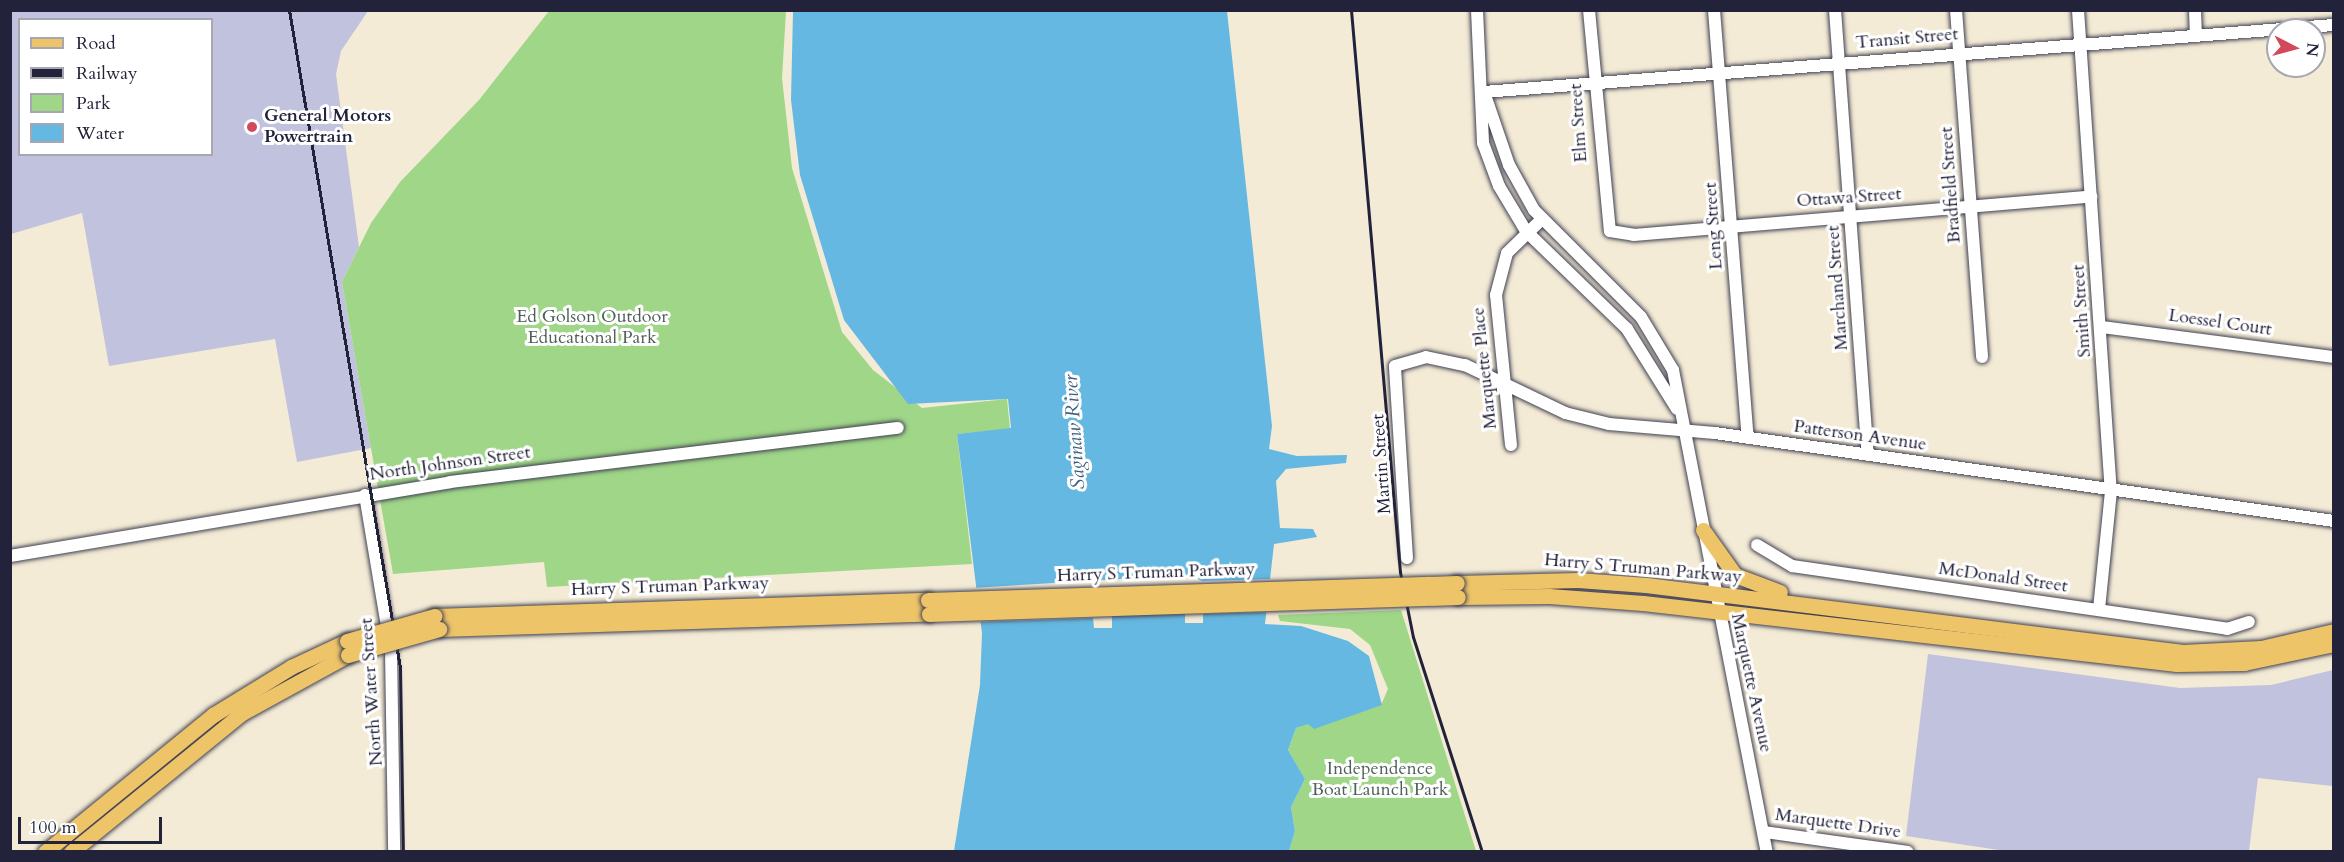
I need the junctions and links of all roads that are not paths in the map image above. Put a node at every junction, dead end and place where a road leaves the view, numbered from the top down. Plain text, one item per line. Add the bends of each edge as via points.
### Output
1 (1477, 10) edge
2 (1589, 10) edge
3 (1714, 10) edge
4 (1835, 10) edge
5 (1956, 10) edge
6 (2078, 10) edge
7 (2195, 10) edge
8 (2334, 25) edge
9 (2196, 35) junction
10 (2080, 44) junction
11 (1960, 53) junction
12 (1839, 62) junction
13 (1720, 71) junction
14 (1594, 81) junction
15 (1484, 92) junction
16 (2091, 197) junction
17 (1970, 207) junction
18 (1850, 216) junction
19 (1542, 219) junction
20 (1731, 225) junction
21 (1526, 231) junction
22 (1610, 231) joint
23 (2102, 327) junction
24 (1982, 357) dead end
25 (2334, 357) edge
26 (1395, 366) joint
27 (1508, 389) junction
28 (1681, 416) junction
29 (898, 429) dead end
30 (1684, 430) junction
31 (1748, 438) junction
32 (1511, 444) dead end
33 (1868, 455) junction
34 (2111, 491) junction
35 (365, 495) junction
36 (2334, 521) edge
37 (1703, 530) junction
38 (1757, 545) dead end
39 (10, 556) edge
40 (1407, 558) dead end
41 (1457, 590) junction
42 (1714, 593) junction
43 (1817, 605) junction
44 (2099, 609) junction
45 (1718, 612) junction
46 (2249, 622) dead end
47 (2334, 631) edge
48 (2334, 644) edge
49 (347, 648) junction
50 (1764, 832) junction
51 (45, 852) edge
52 (71, 852) edge
53 (394, 852) edge
54 (1767, 852) edge
55 (1908, 852) edge

1 - 15 street, Marquette Avenue
2 - 14 street, Elm Street
3 - 13 street, Leng Street
4 - 12 street, Marchand Street
5 - 11 street, Bradfield Street
6 - 10 street, Smith Street
7 - 9 street
8 - 9 street, Transit Street
9 - 10 street, Transit Street
10 - 11 street, Transit Street
10 - 16 street, Smith Street
11 - 12 street, Transit Street
11 - 17 street, Bradfield Street
12 - 13 street, Transit Street
12 - 18 street, Marchand Street
13 - 14 street, Transit Street
13 - 20 street, Leng Street
14 - 15 street, Transit Street
14 - 22 street, Elm Street
15 - 19 street, Marquette Avenue via 1509,165
15 - 21 street, Marquette Avenue via 1483,143 1499,186
16 - 17 street, Ottawa Street
16 - 23 street, Smith Street
17 - 18 street, Ottawa Street
17 - 24 street, Bradfield Street
18 - 20 street, Ottawa Street
18 - 33 street, Marchand Street
19 - 21 street
19 - 28 street, Marquette Avenue via 1651,330 1673,370
20 - 22 street, Ottawa Street via 1634,235
20 - 31 street, Leng Street
21 - 27 street, Marquette Place via 1507,253 1496,295
21 - 28 street, Marquette Avenue via 1627,329
23 - 25 street, Loessel Court
23 - 34 street, Smith Street
26 - 27 street, Patterson Avenue via 1406,359 1445,360
26 - 40 street, Martin Street
27 - 30 street, Patterson Avenue via 1609,424
27 - 32 street, Marquette Place
28 - 30 street, Marquette Avenue
29 - 35 street, North Johnson Street
30 - 31 street, Patterson Avenue
30 - 37 street, Marquette Avenue
31 - 33 street, Patterson Avenue
33 - 34 street, Patterson Avenue
34 - 36 street, Patterson Avenue
34 - 44 street, Smith Street
35 - 39 street, North Johnson Street
35 - 53 street, North Water Street via 391,650
37 - 42 street, Marquette Avenue
37 - 43 main road via 1743,580
38 - 44 street, McDonald Street via 1792,566
41 - 42 main road, Harry S Truman Parkway via 1578,580
41 - 45 main road, Harry S Truman Parkway
41 - 49 main road, Harry S Truman Parkway, bridge via 436,622
42 - 43 main road, Harry S Truman Parkway
42 - 45 street, Marquette Avenue
43 - 47 main road, Harry S Truman Parkway via 2183,652 2261,648
44 - 46 street, McDonald Street via 2228,628
45 - 48 main road, Harry S Truman Parkway via 2177,664 2244,663
45 - 50 street, Marquette Avenue
49 - 51 main road, Harry S Truman Parkway via 284,671 213,715
49 - 52 main road, Harry S Truman Parkway via 242,713
50 - 54 street, Marquette Avenue
50 - 55 street, Marquette Drive

